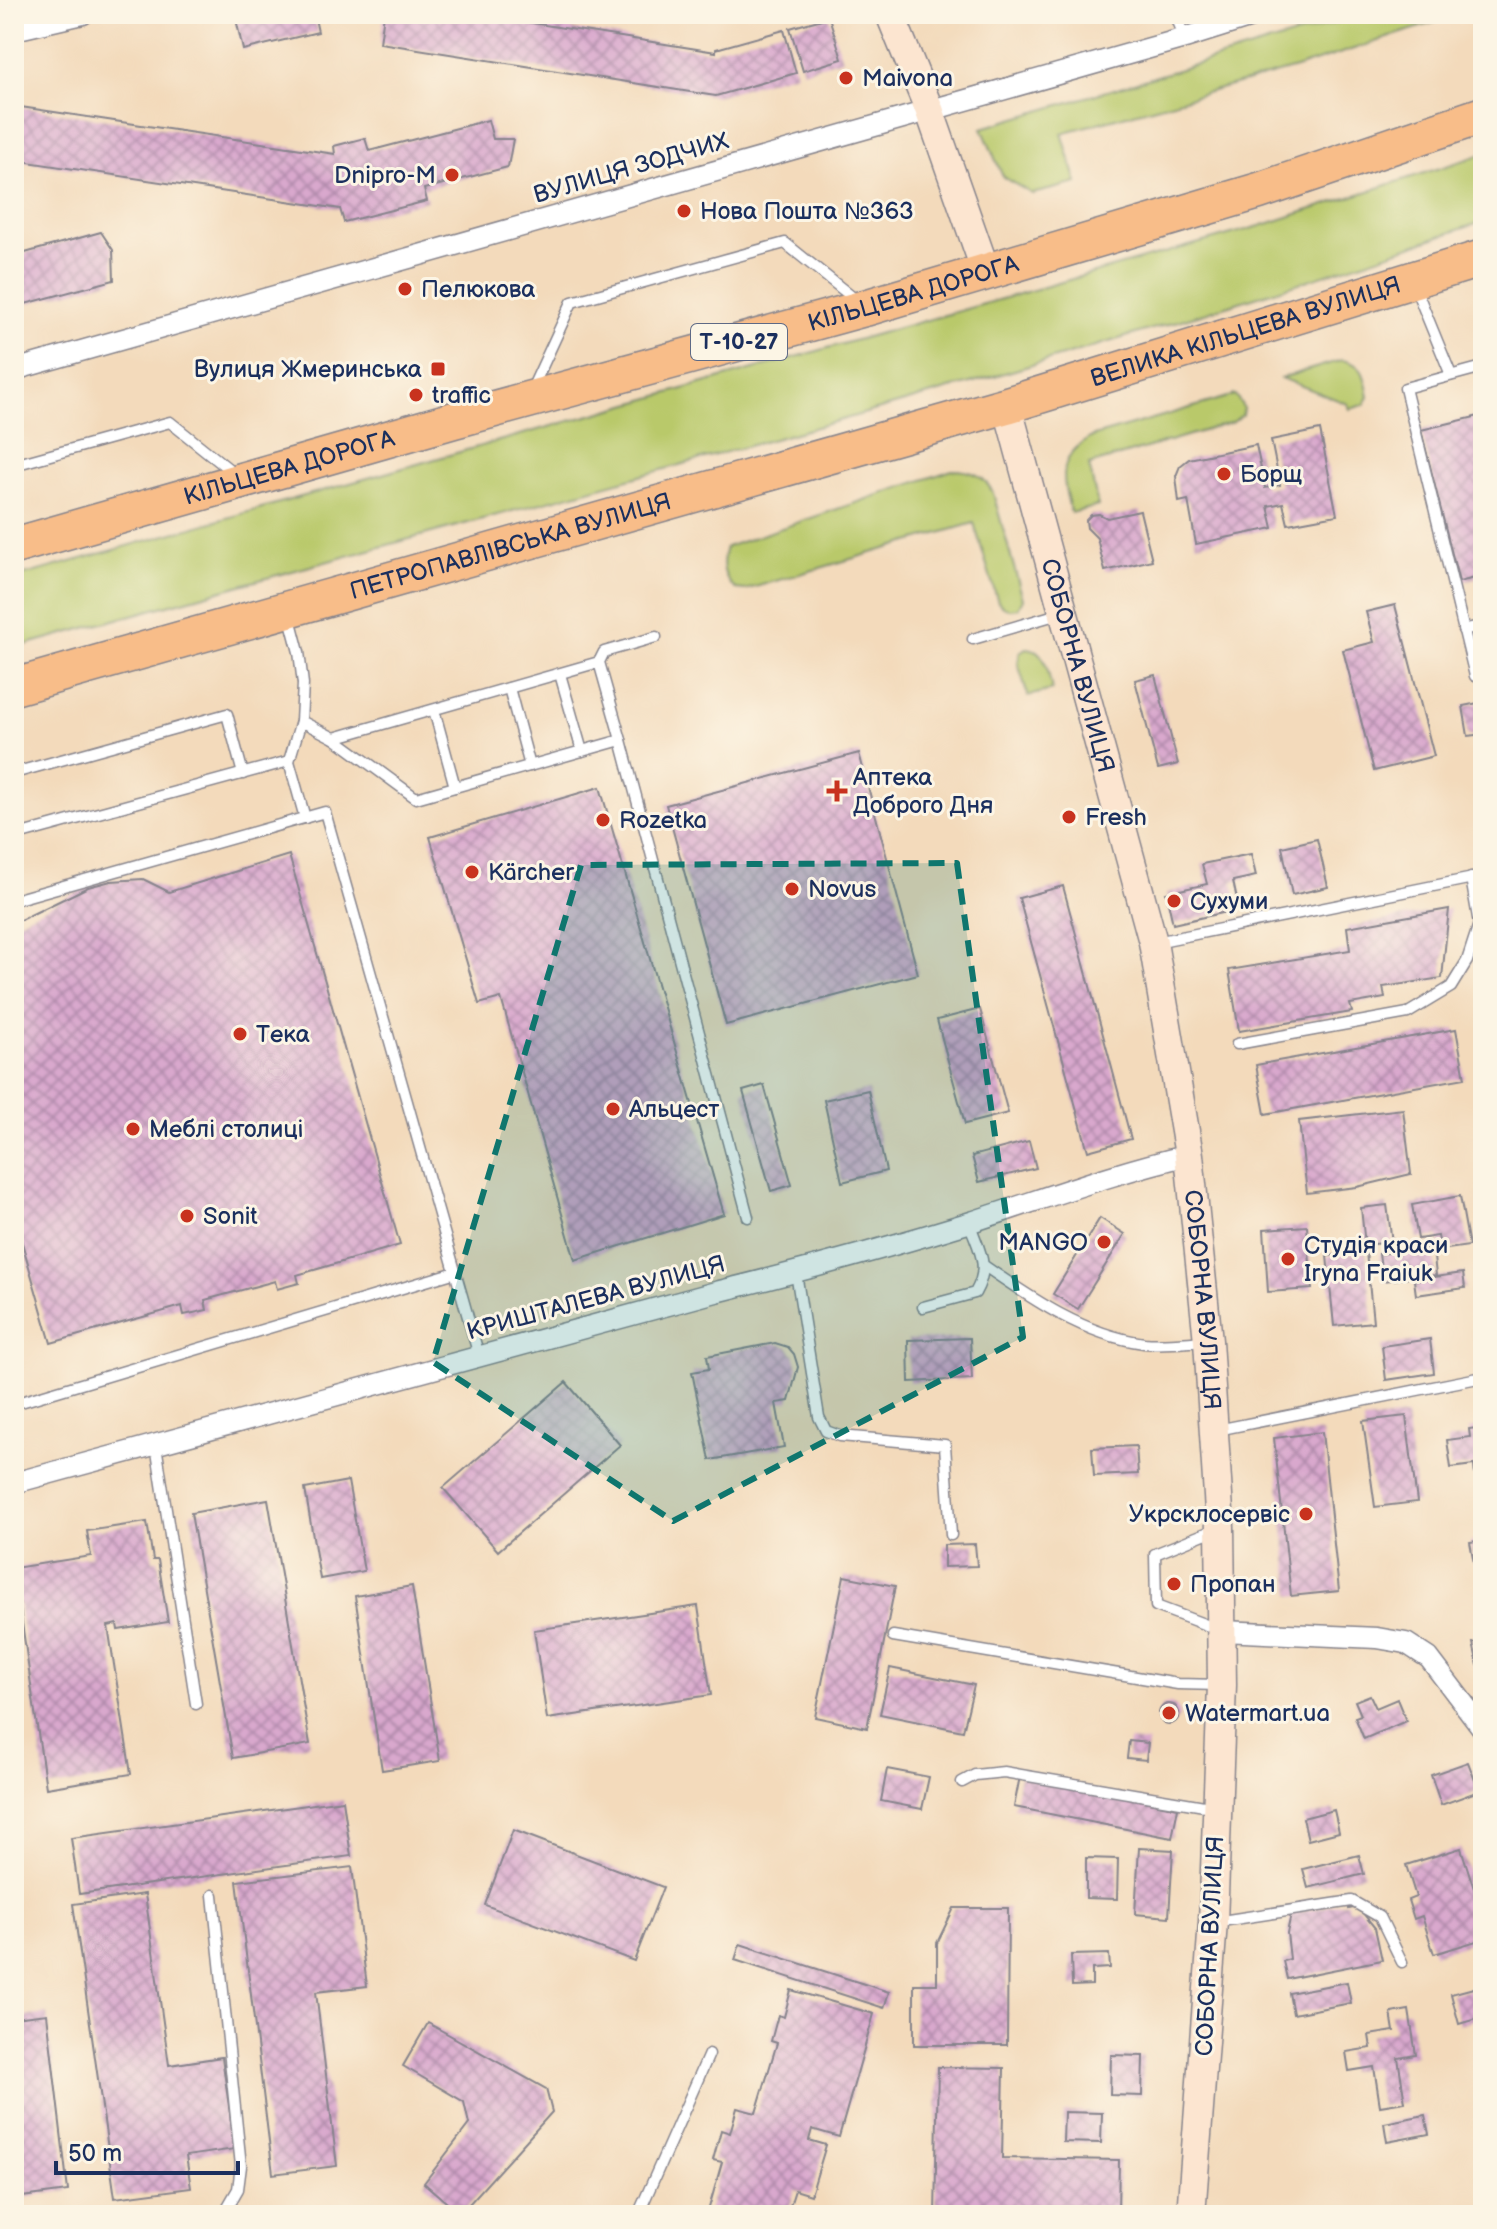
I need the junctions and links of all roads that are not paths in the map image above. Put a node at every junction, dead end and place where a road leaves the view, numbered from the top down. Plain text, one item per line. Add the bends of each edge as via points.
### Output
1 (83, 14) edge
2 (890, 14) edge
3 (1175, 14) edge
4 (1261, 14) edge
5 (14, 30) edge
6 (1185, 38) junction
7 (929, 109) junction
8 (1483, 115) edge
9 (1483, 258) edge
10 (986, 272) junction
11 (1413, 281) junction
12 (865, 308) junction
13 (1483, 367) edge
14 (14, 370) edge
15 (1451, 375) junction
16 (527, 400) junction
17 (1007, 405) junction
18 (14, 465) edge
19 (243, 480) junction
20 (14, 546) edge
21 (287, 608) junction
22 (1064, 613) junction
23 (1483, 625) edge
24 (1463, 630) junction
25 (656, 637) dead end
26 (973, 639) dead end
27 (599, 662) junction
28 (560, 674) junction
29 (1475, 676) dead end
30 (14, 687) edge
31 (509, 688) junction
32 (434, 710) junction
33 (301, 721) junction
34 (334, 738) junction
35 (621, 740) junction
36 (582, 751) junction
37 (289, 761) junction
38 (530, 766) junction
39 (14, 773) edge
40 (243, 774) junction
41 (455, 787) junction
42 (305, 818) junction
43 (14, 836) edge
44 (1483, 876) edge
45 (1471, 878) junction
46 (14, 900) edge
47 (1153, 942) junction
48 (1237, 1044) dead end
49 (1189, 1155) junction
50 (748, 1217) dead end
51 (969, 1222) junction
52 (983, 1265) junction
53 (456, 1272) junction
54 (796, 1273) junction
55 (923, 1307) dead end
56 (1208, 1341) junction
57 (479, 1356) junction
58 (1483, 1377) edge
59 (14, 1404) edge
60 (1215, 1430) junction
61 (156, 1445) junction
62 (14, 1483) edge
63 (1220, 1527) junction
64 (951, 1535) dead end
65 (1223, 1631) junction
66 (893, 1636) dead end
67 (1222, 1685) junction
68 (196, 1704) dead end
69 (1483, 1729) edge
70 (962, 1782) dead end
71 (1218, 1809) junction
72 (213, 1895) dead end
73 (1213, 1922) junction
74 (1402, 1962) dead end
75 (709, 2054) dead end
76 (223, 2215) edge
77 (638, 2215) edge
78 (1191, 2215) edge

1 - 5 street
2 - 7 main road
3 - 6 lane
4 - 6 street, ВУЛИЦЯ ЗОДЧИХ
6 - 7 street, ВУЛИЦЯ ЗОДЧИХ
7 - 10 main road
7 - 14 street, ВУЛИЦЯ ЗОДЧИХ
8 - 10 highway, КІЛЬЦЕВА ДОРОГА / Т-10-27 via 1259,191
9 - 11 highway, ВЕЛИКА КІЛЬЦЕВА ВУЛИЦЯ
10 - 12 highway, КІЛЬЦЕВА ДОРОГА / Т-10-27
11 - 15 lane
11 - 17 highway, ВЕЛИКА КІЛЬЦЕВА ВУЛИЦЯ
12 - 16 highway, КІЛЬЦЕВА ДОРОГА / Т-10-27
12 - 16 lane via 785,243 572,302
13 - 15 lane
15 - 24 lane via 1405,388
16 - 19 highway, КІЛЬЦЕВА ДОРОГА / Т-10-27
17 - 21 highway, ПЕТРОПАВЛІВСЬКА ВУЛИЦЯ
17 - 22 main road, СОБОРНА ВУЛИЦЯ
18 - 19 lane via 170,422
19 - 20 highway, КІЛЬЦЕВА ДОРОГА / Т-10-27
21 - 30 highway, ПЕТРОПАВЛІВСЬКА ВУЛИЦЯ
21 - 33 lane via 303,684
22 - 26 lane
22 - 47 main road, СОБОРНА ВУЛИЦЯ
23 - 24 lane
24 - 29 lane
25 - 27 lane via 604,652
27 - 28 lane
27 - 35 lane
28 - 31 lane
28 - 36 lane
31 - 32 lane
31 - 38 lane
32 - 34 lane
32 - 41 lane
33 - 34 lane
33 - 37 lane
34 - 41 lane via 416,798
35 - 36 lane
35 - 50 lane
36 - 38 lane
37 - 40 lane
37 - 42 lane
38 - 41 lane
39 - 40 lane via 227,714
40 - 43 lane
42 - 46 lane
42 - 53 lane via 325,812
44 - 45 lane
45 - 47 lane
45 - 48 lane via 1479,924 1467,961 1451,987 1408,1013
47 - 49 main road, СОБОРНА ВУЛИЦЯ
49 - 51 street, КРИШТАЛЕВА ВУЛИЦЯ
49 - 56 main road, СОБОРНА ВУЛИЦЯ
51 - 52 lane
51 - 54 street, КРИШТАЛЕВА ВУЛИЦЯ
52 - 55 lane via 984,1277 975,1293
52 - 56 lane via 1076,1323 1120,1338 1146,1343
53 - 57 lane
53 - 59 lane
54 - 57 street, КРИШТАЛЕВА ВУЛИЦЯ
54 - 64 lane via 819,1417 826,1431 945,1445
56 - 60 main road, СОБОРНА ВУЛИЦЯ
57 - 61 street, КРИШТАЛЕВА ВУЛИЦЯ
58 - 60 lane
60 - 63 main road, СОБОРНА ВУЛИЦЯ
61 - 62 street, КРИШТАЛЕВА ВУЛИЦЯ
61 - 68 lane
63 - 65 main road, СОБОРНА ВУЛИЦЯ
63 - 65 lane via 1155,1554 1156,1606
65 - 67 main road, СОБОРНА ВУЛИЦЯ
65 - 69 street via 1406,1643 1429,1658
66 - 67 lane via 1178,1684
67 - 71 main road, СОБОРНА ВУЛИЦЯ
70 - 71 lane via 1004,1772
71 - 73 main road, СОБОРНА ВУЛИЦЯ
72 - 76 lane via 241,2166 238,2189
73 - 74 lane via 1352,1901 1380,1917
73 - 78 main road, СОБОРНА ВУЛИЦЯ
75 - 77 lane

